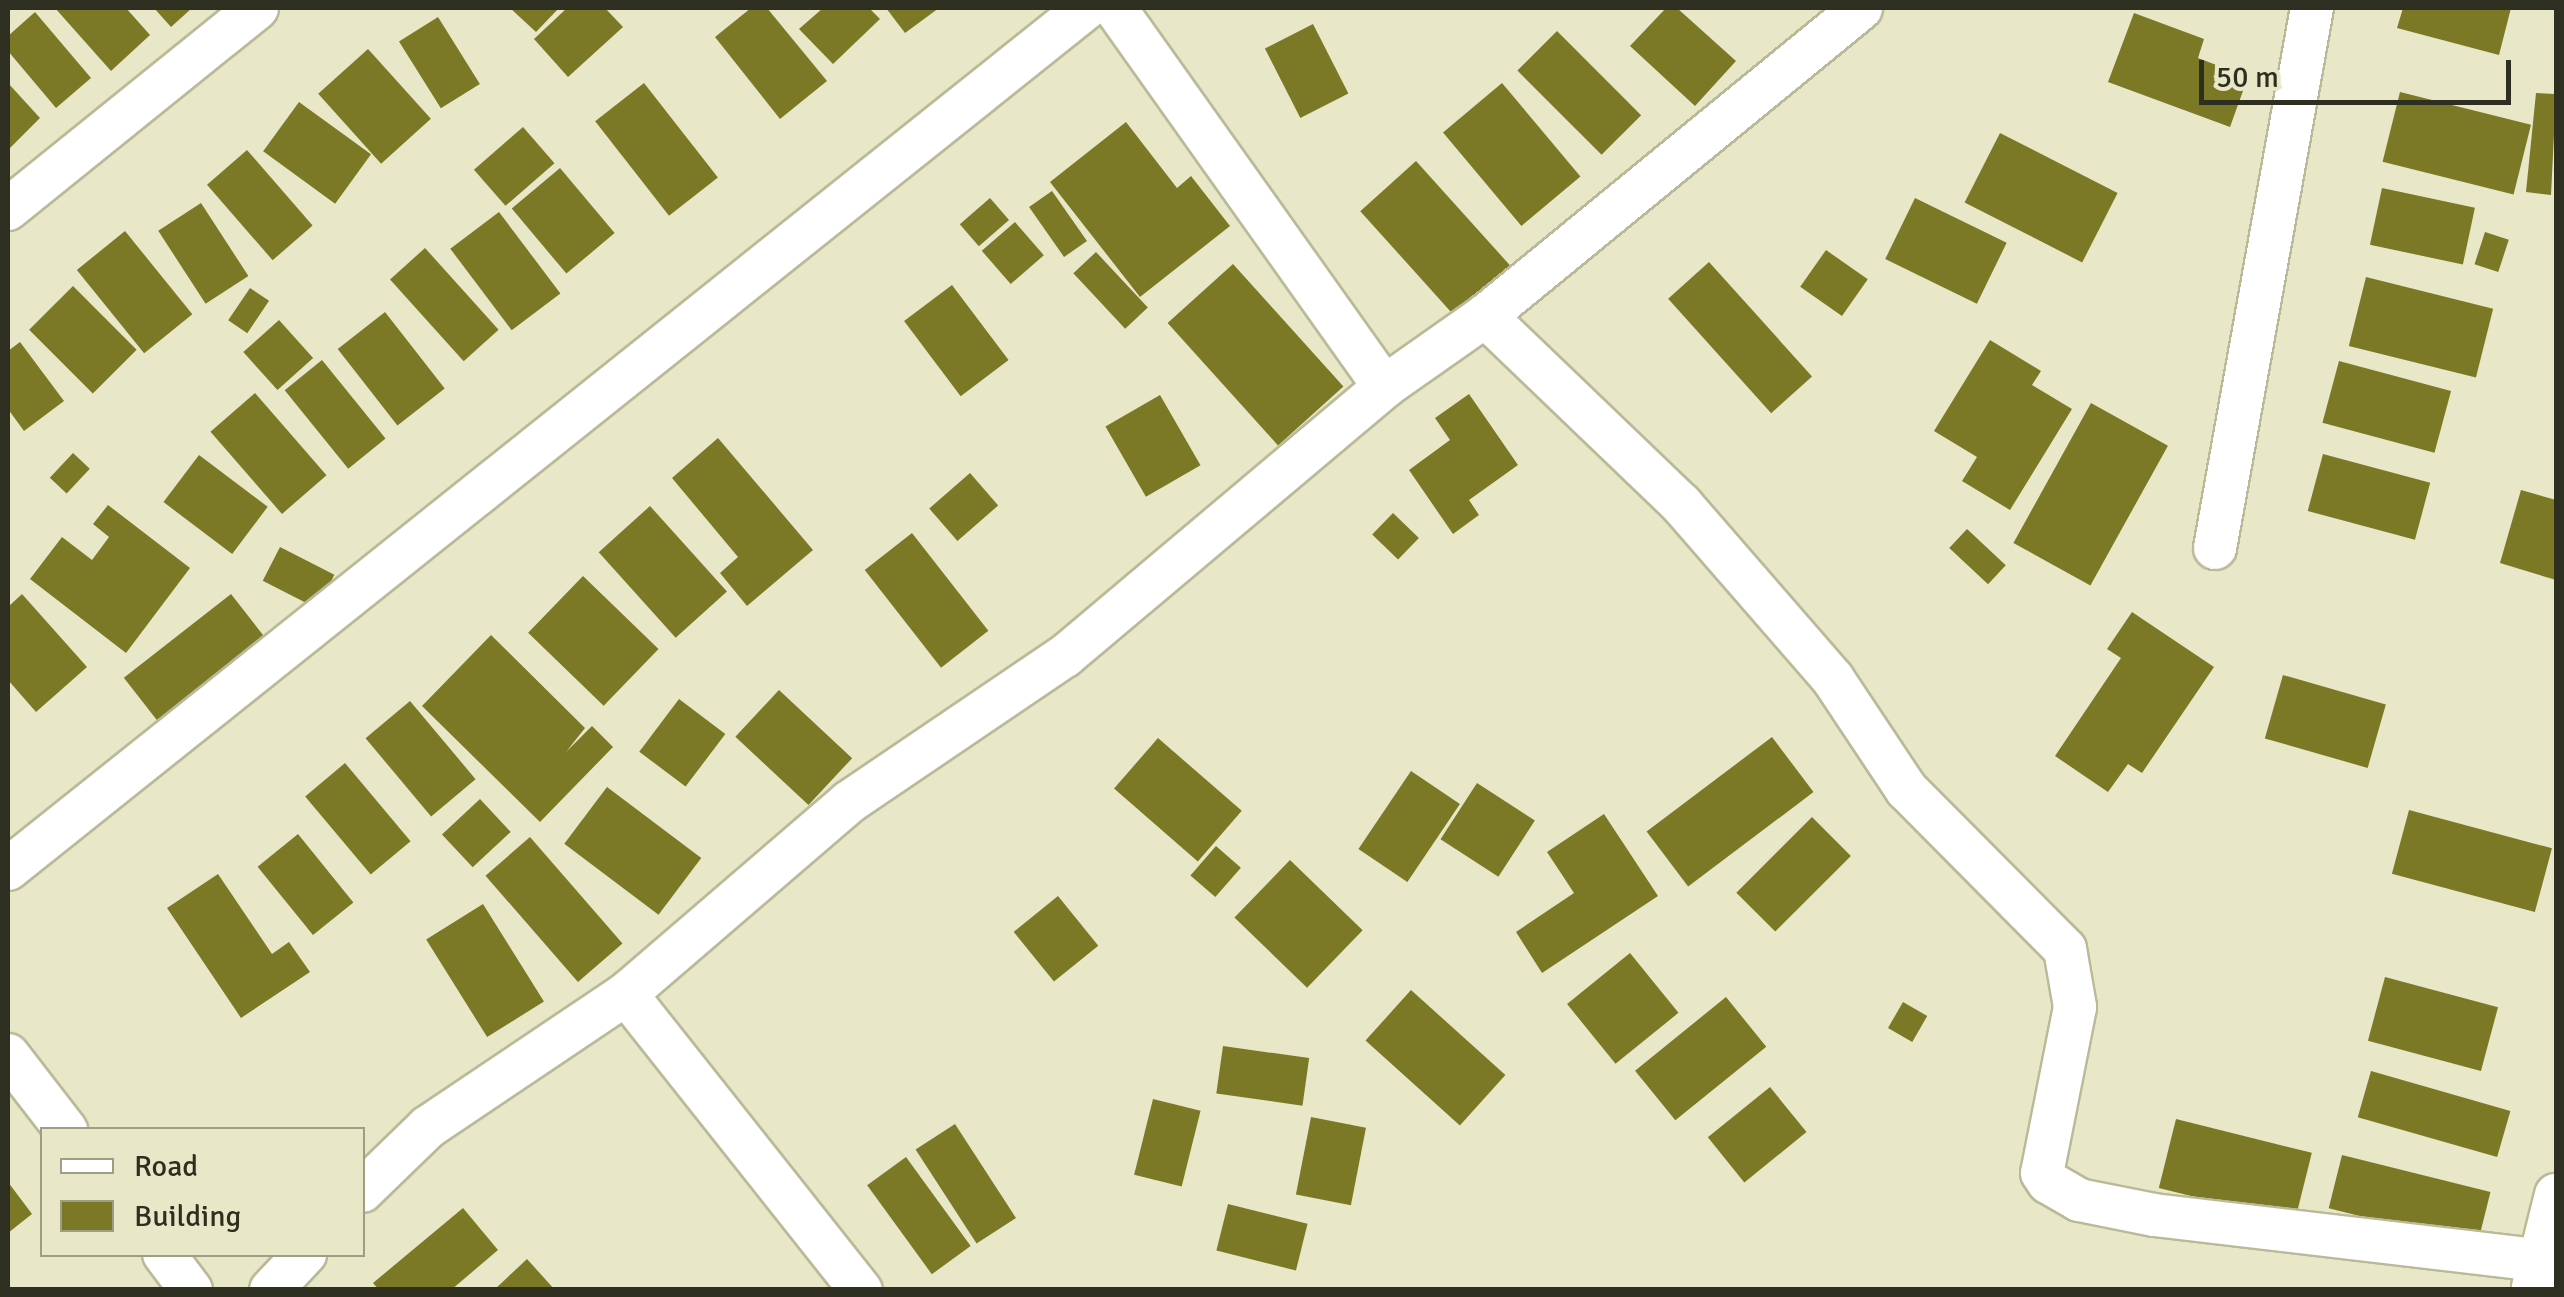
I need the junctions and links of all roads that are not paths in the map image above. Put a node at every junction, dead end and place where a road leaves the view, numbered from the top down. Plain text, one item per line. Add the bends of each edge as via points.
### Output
1 (256, 8) edge
2 (1086, 8) edge
3 (1114, 8) edge
4 (1860, 8) edge
5 (2312, 8) edge
6 (8, 209) edge
7 (1485, 316) junction
8 (1384, 387) junction
9 (2215, 548) dead end
10 (8, 869) edge
11 (626, 994) junction
12 (8, 1055) edge
13 (64, 1127) edge
14 (365, 1187) edge
15 (2556, 1195) edge
16 (166, 1257) edge
17 (302, 1257) edge
18 (2542, 1271) edge
19 (192, 1290) edge
20 (271, 1290) edge
21 (860, 1290) edge

1 - 6 street
2 - 10 street
3 - 8 street
4 - 7 street
5 - 9 street
7 - 8 street
7 - 18 street via 1681,504 1833,679 1906,789 2065,949 2075,1007 2042,1172 2048,1182 2079,1200 2154,1215
8 - 11 street via 1065,656 779,856
11 - 14 street via 428,1127
11 - 21 street
12 - 13 street
15 - 18 street
16 - 19 street
17 - 20 street

